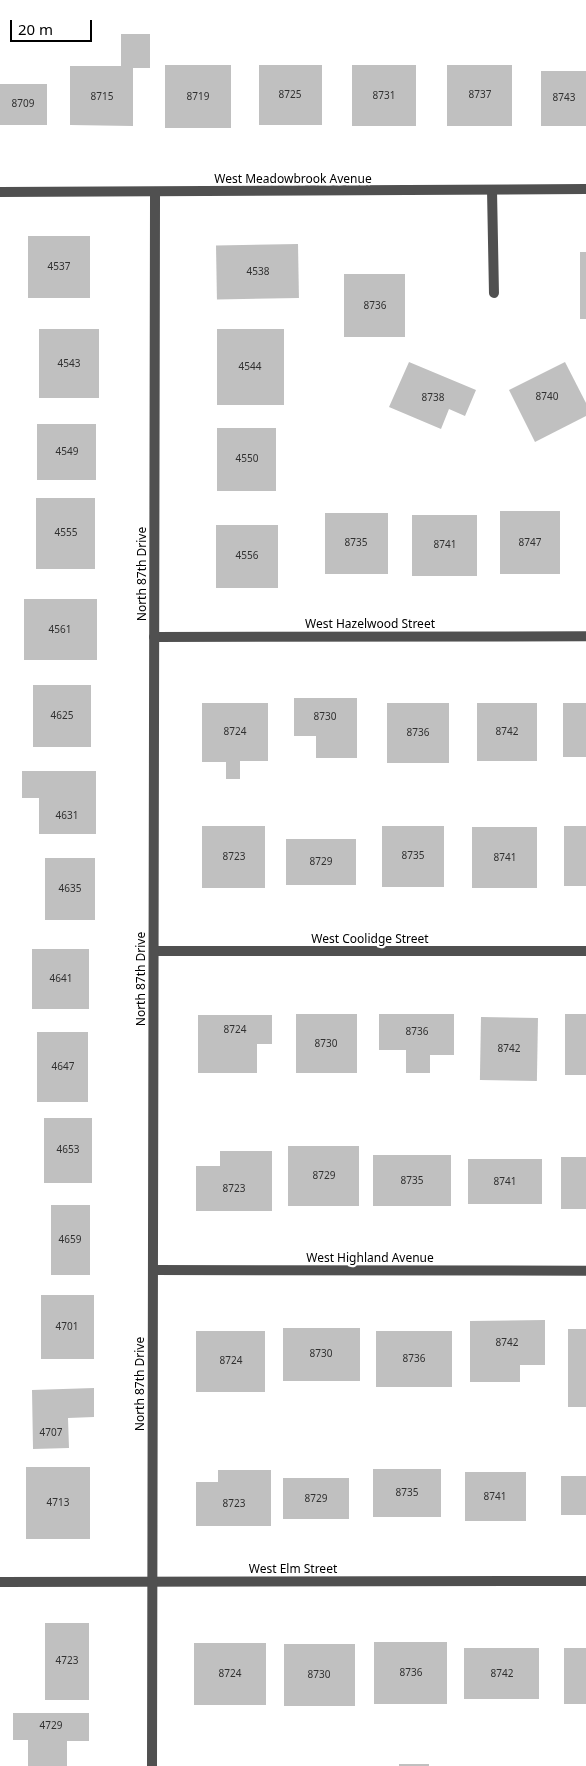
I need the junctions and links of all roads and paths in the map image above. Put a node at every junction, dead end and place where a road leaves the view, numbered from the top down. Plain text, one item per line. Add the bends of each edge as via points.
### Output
1 (586, 189) edge
2 (492, 190) junction
3 (0, 192) edge
4 (155, 192) junction
5 (494, 294) dead end
6 (154, 636) junction
7 (586, 636) edge
8 (154, 951) junction
9 (586, 951) edge
10 (153, 1270) junction
11 (586, 1271) edge
12 (153, 1581) junction
13 (586, 1581) edge
14 (0, 1582) edge
15 (152, 1766) edge

1 - 2 street, West Meadowbrook Avenue
2 - 4 street, West Meadowbrook Avenue
2 - 5 street
3 - 4 street, West Meadowbrook Avenue
4 - 6 street, North 87th Drive
6 - 7 street, West Hazelwood Street
6 - 8 street, North 87th Drive
8 - 9 street, West Coolidge Street
8 - 10 street, North 87th Drive
10 - 11 street, West Highland Avenue
10 - 12 street, North 87th Drive
12 - 13 street, West Elm Street
12 - 14 street, West Elm Street
12 - 15 street, North 87th Drive

